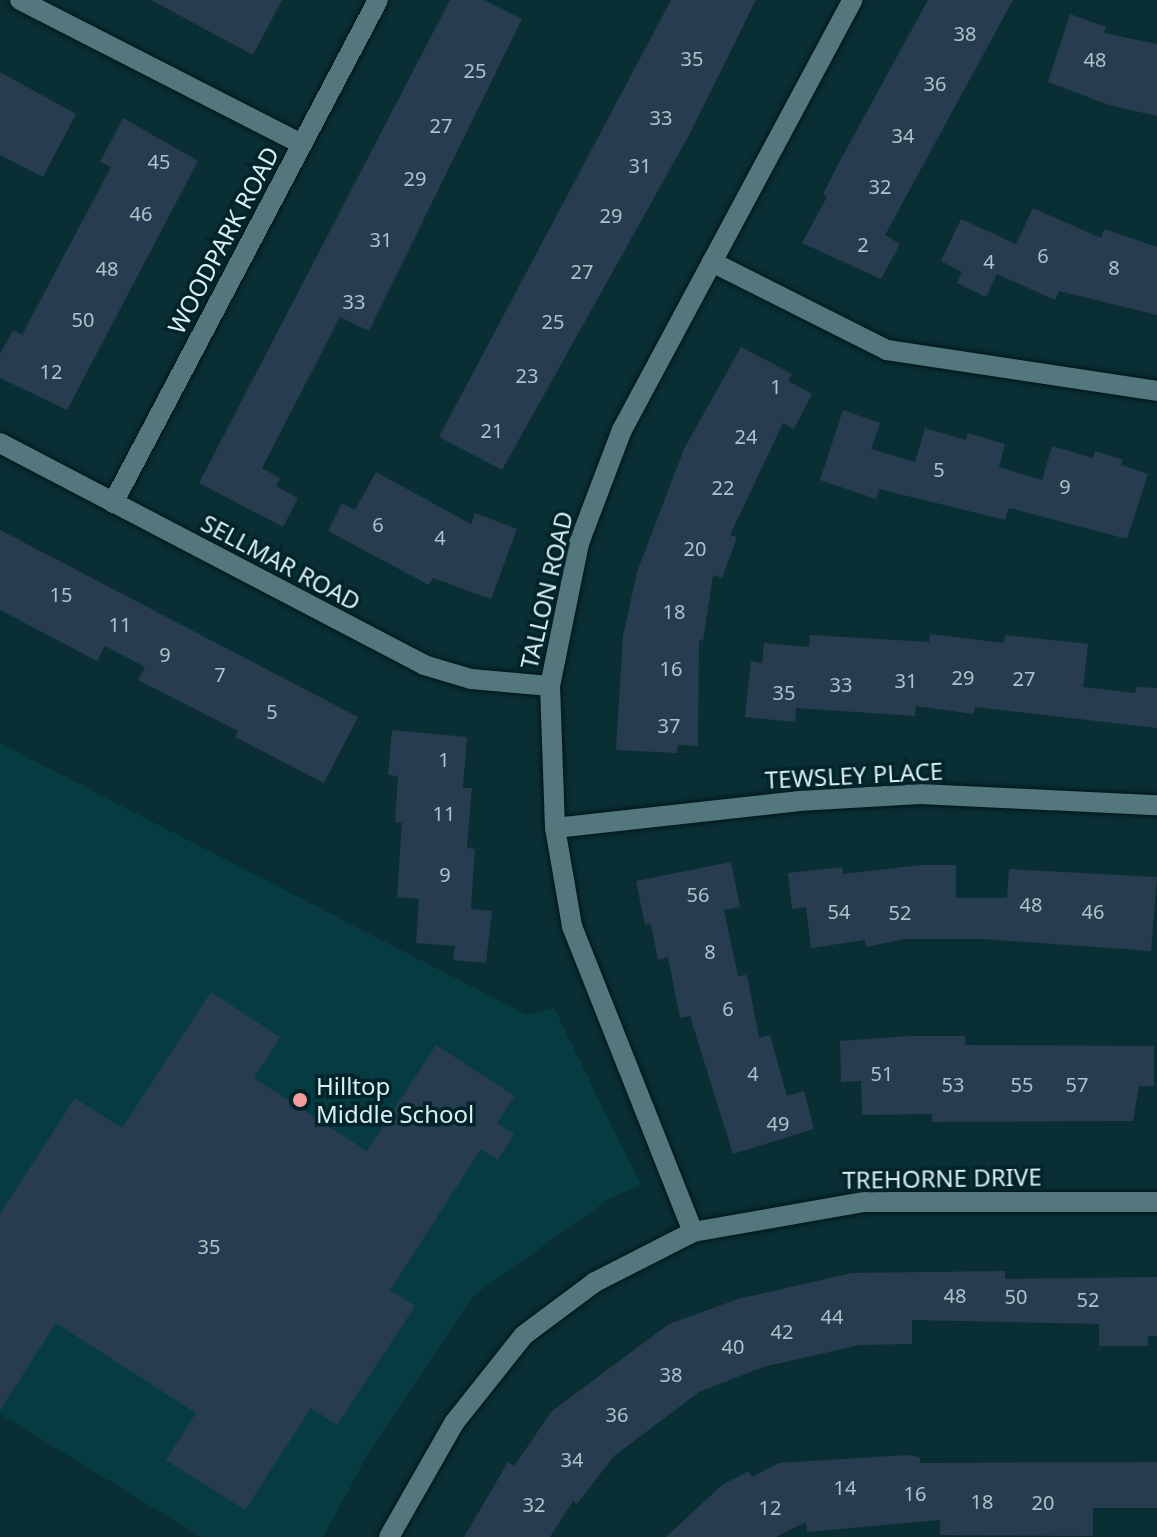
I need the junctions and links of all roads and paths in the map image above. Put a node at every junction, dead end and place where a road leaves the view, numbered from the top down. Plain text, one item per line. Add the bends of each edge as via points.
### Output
1 (20, 0) edge
2 (378, 0) edge
3 (853, 0) edge
4 (302, 144) junction
5 (712, 262) junction
6 (1157, 391) edge
7 (0, 443) edge
8 (113, 503) junction
9 (550, 686) junction
10 (1157, 805) edge
11 (555, 828) junction
12 (1157, 1202) edge
13 (693, 1232) junction
14 (389, 1537) edge

1 - 4 street
2 - 4 street, WOODPARK ROAD
3 - 5 street, TALLON ROAD
4 - 8 street, WOODPARK ROAD
5 - 6 street via 887,350
5 - 9 street, TALLON ROAD via 622,430 597,489 564,609
7 - 8 street, SELLMAR ROAD
8 - 9 street, SELLMAR ROAD via 424,665 471,679
9 - 11 street, TALLON ROAD
10 - 11 street, TEWSLEY PLACE via 920,794 798,801
11 - 13 street, TALLON ROAD via 572,926
12 - 13 street, TREHORNE DRIVE via 864,1202
13 - 14 street, TREHORNE DRIVE via 595,1282 524,1335 454,1423

